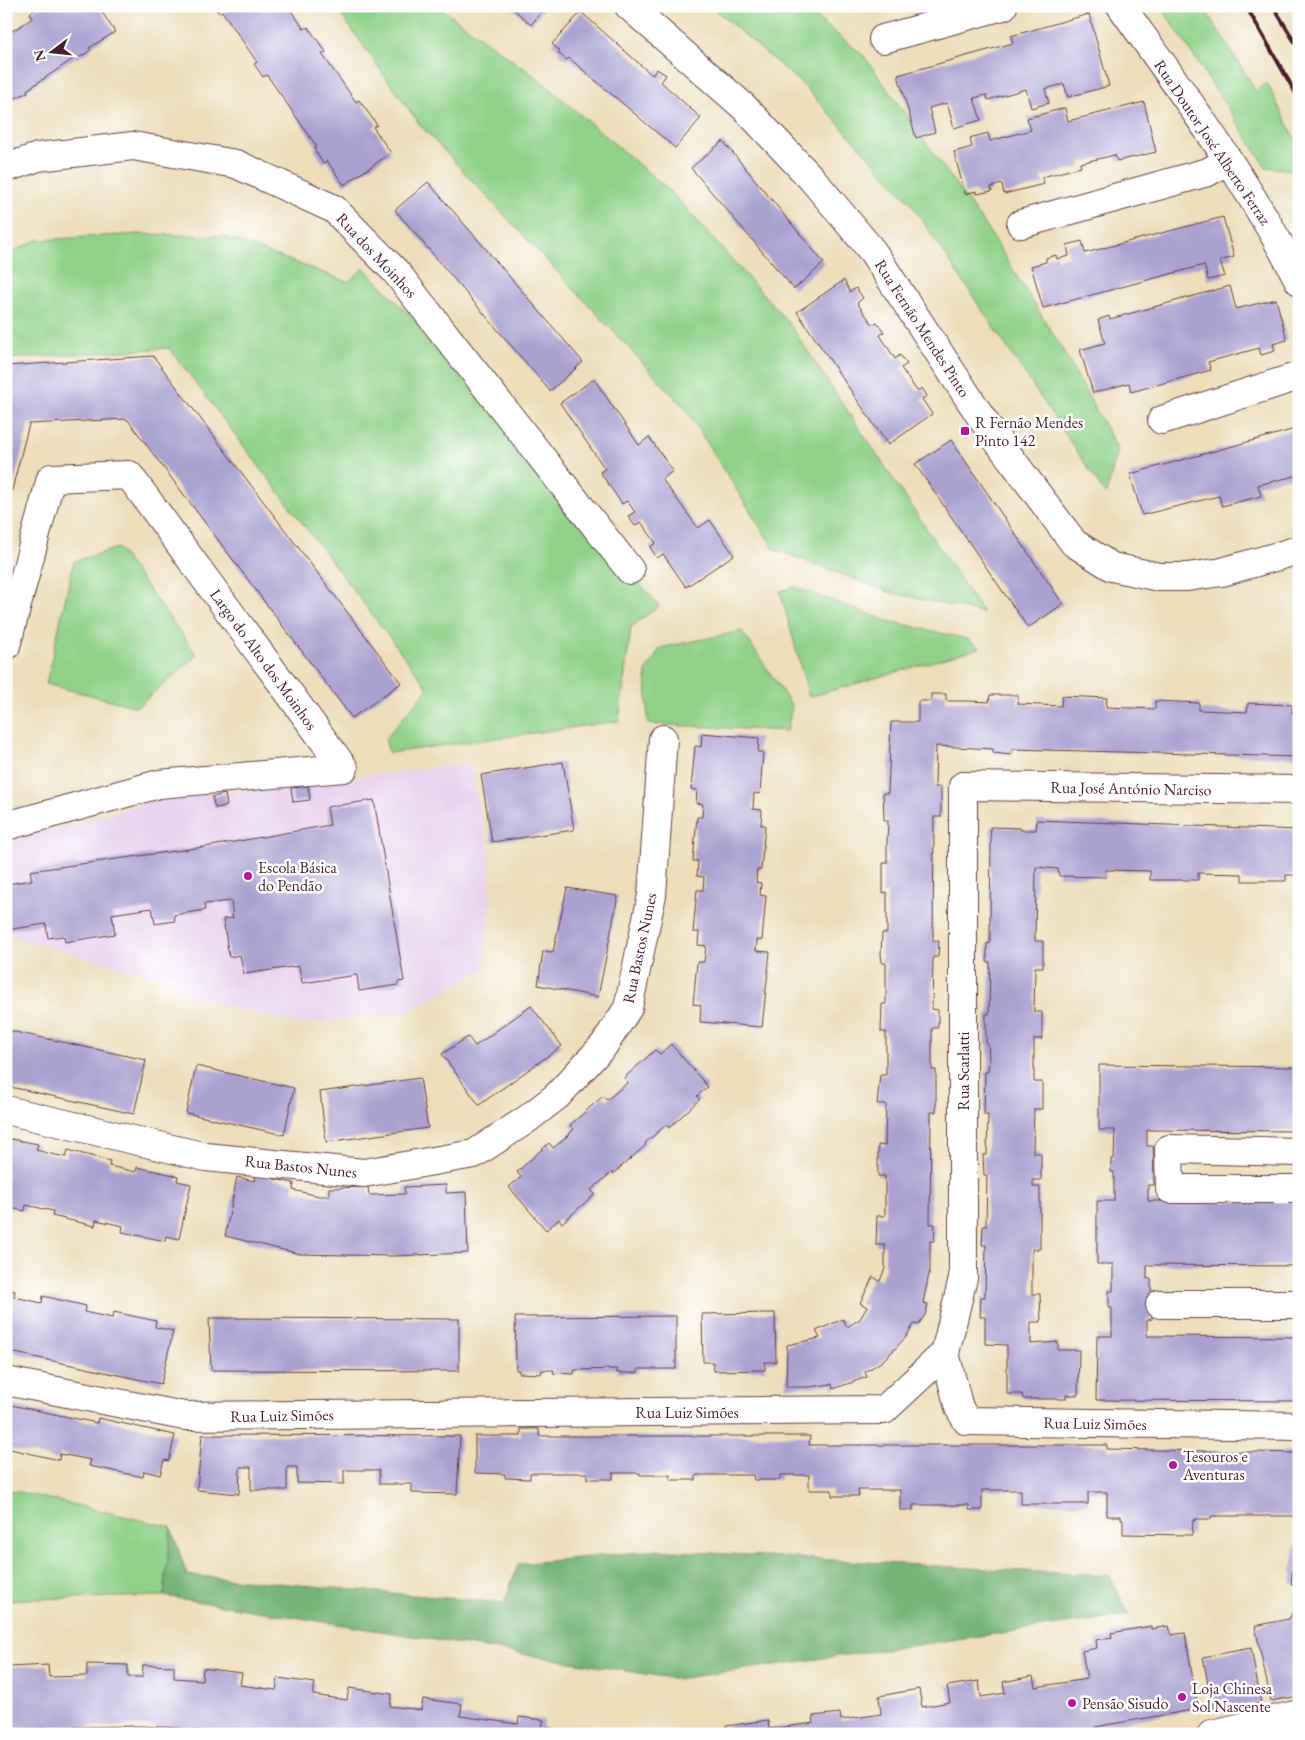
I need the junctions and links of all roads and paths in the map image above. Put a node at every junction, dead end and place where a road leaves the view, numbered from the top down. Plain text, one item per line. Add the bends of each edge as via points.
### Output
1 (629, 6) edge
2 (1003, 6) edge
3 (1121, 6) edge
4 (883, 39) dead end
5 (1227, 161) junction
6 (6, 168) edge
7 (1021, 224) dead end
8 (1299, 281) edge
9 (1299, 376) edge
10 (1162, 420) dead end
11 (1299, 550) edge
12 (630, 570) dead end
13 (6, 646) edge
14 (663, 739) dead end
15 (963, 786) joint
16 (1299, 790) edge
17 (6, 826) edge
18 (6, 1110) edge
19 (1299, 1152) edge
20 (1299, 1189) edge
21 (1160, 1304) dead end
22 (1299, 1304) edge
23 (945, 1354) junction
24 (6, 1381) edge
25 (1299, 1426) edge
26 (1299, 1714) edge
27 (1212, 1734) edge

1 - 11 street, Rua Fernão Mendes Pinto via 744,107 812,179 873,252 991,432 1074,543 1112,567 1159,577 1222,572
2 - 4 street
3 - 5 street, Rua Doutor José Alberto Ferraz
5 - 7 street via 1208,172
5 - 8 street, Rua Doutor José Alberto Ferraz via 1277,238
6 - 12 street, Rua dos Moinhos via 38,157 133,146 236,164 334,209 396,272
9 - 10 street
13 - 17 street, Largo do Alto dos Moinhos via 50,478 129,475 344,768 159,784
14 - 18 street, Rua Bastos Nunes via 652,895 628,1008 604,1044 557,1096 474,1154 364,1173 206,1157
15 - 16 street, Rua José António Narciso
15 - 23 street, Rua Scarlatti via 963,1278
19 - 20 street via 1169,1149 1170,1189
21 - 22 street
23 - 24 street, Rua Luiz Simões via 884,1410 184,1416
23 - 25 street, Rua Luiz Simões via 959,1408 966,1421
26 - 27 street

